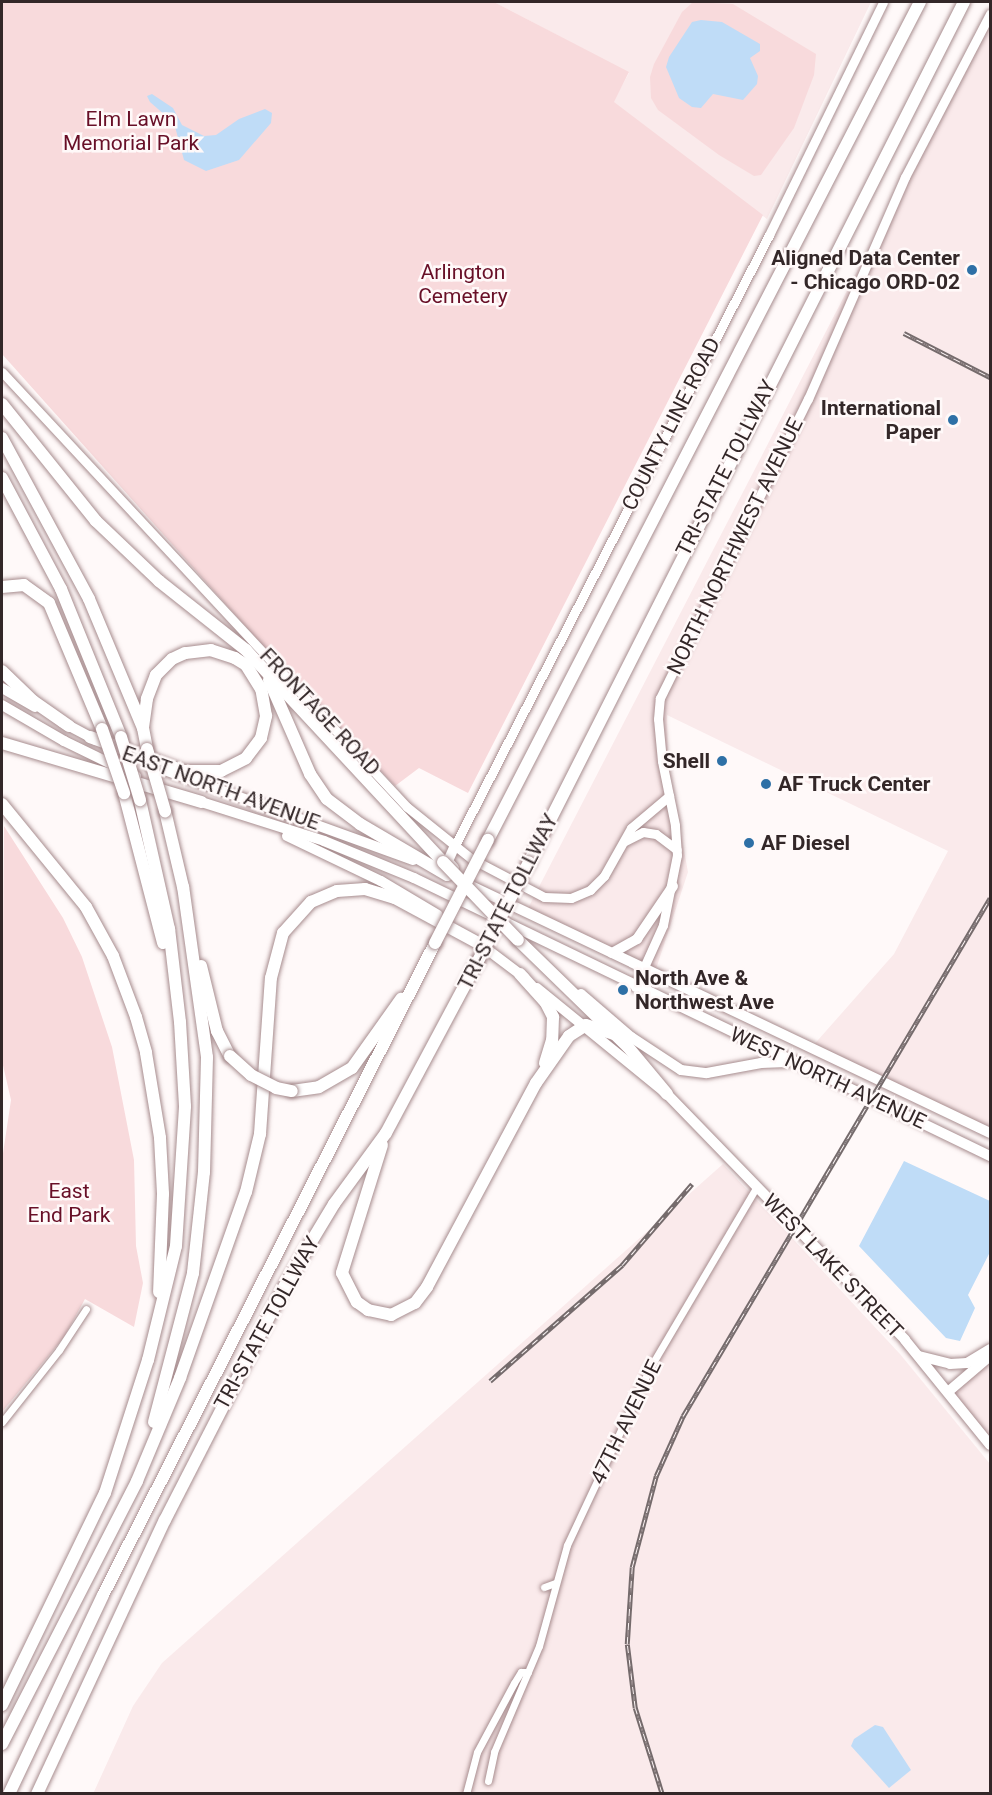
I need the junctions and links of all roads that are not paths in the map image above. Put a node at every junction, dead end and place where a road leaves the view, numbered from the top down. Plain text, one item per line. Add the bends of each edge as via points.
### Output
1 (883, 2) edge
2 (920, 2) edge
3 (964, 2) edge
4 (990, 14) edge
5 (2, 372) edge
6 (2, 404) edge
7 (2, 438) edge
8 (2, 478) edge
9 (2, 587) edge
10 (246, 650) junction
11 (2, 671) edge
12 (2, 687) edge
13 (2, 705) edge
14 (69, 726) junction
15 (143, 728) junction
16 (90, 737) junction
17 (2, 743) edge
18 (669, 796) junction
19 (201, 802) junction
20 (2, 804) edge
21 (226, 810) junction
22 (625, 840) junction
23 (455, 845) junction
24 (677, 850) junction
25 (448, 868) junction
26 (673, 885) junction
27 (183, 887) junction
28 (439, 889) joint
29 (519, 938) junction
30 (482, 945) junction
31 (612, 952) junction
32 (644, 967) junction
33 (421, 971) junction
34 (520, 974) junction
35 (635, 987) junction
36 (180, 1022) junction
37 (586, 1025) junction
38 (616, 1035) junction
39 (797, 1064) junction
40 (536, 1083) junction
41 (668, 1094) junction
42 (386, 1133) junction
43 (990, 1133) edge
44 (990, 1156) edge
45 (757, 1186) junction
46 (86, 1309) dead end
47 (156, 1325) junction
48 (990, 1349) edge
49 (990, 1355) edge
50 (919, 1356) junction
51 (949, 1391) junction
52 (2, 1422) edge
53 (990, 1445) edge
54 (137, 1481) junction
55 (555, 1583) junction
56 (544, 1587) dead end
57 (528, 1672) junction
58 (2, 1705) edge
59 (2, 1744) edge
60 (488, 1781) dead end
61 (9, 1794) edge
62 (38, 1794) edge
63 (466, 1794) edge

1 - 23 street, COUNTY LINE ROAD via 769,235
2 - 33 highway, TRI-STATE TOLLWAY, bridge
3 - 42 highway, TRI-STATE TOLLWAY, bridge via 529,862
4 - 18 street, NORTH NORTHWEST AVENUE via 905,177 820,374 660,698 658,723
5 - 23 street, FRONTAGE ROAD via 407,807
6 - 10 highway via 73,495 124,549
7 - 15 highway via 89,599
8 - 36 highway, bridge via 61,589 121,737 140,800 169,929
9 - 36 highway, bridge via 24,585 49,603 102,729 148,876
10 - 25 highway
10 - 25 highway via 278,694 310,774 327,799 360,824
11 - 14 highway via 33,701
12 - 14 main road, EAST NORTH AVENUE
13 - 19 main road, EAST NORTH AVENUE via 97,759
14 - 16 main road, EAST NORTH AVENUE
15 - 16 highway via 147,699 156,675 172,658 185,653 211,650 235,658 246,665 261,689 266,716 261,738 246,758 221,771 184,771
15 - 27 highway, bridge
16 - 25 main road, EAST NORTH AVENUE via 178,777
17 - 19 highway
18 - 22 street, FRONTAGE ROAD via 631,828
18 - 24 street, NORTH NORTHWEST AVENUE
19 - 21 main road, EAST NORTH AVENUE
20 - 47 highway via 86,907 113,956 136,1017 160,1138 163,1204
21 - 28 main road, EAST NORTH AVENUE via 351,851
21 - 30 main road, WEST LAKE STREET via 381,881
22 - 23 street, FRONTAGE ROAD via 591,890 571,898 544,897 507,880
22 - 24 street via 643,832 656,834
23 - 25 main road
24 - 26 street, NORTH NORTHWEST AVENUE
25 - 29 highway, bridge
25 - 31 main road, WEST NORTH AVENUE
26 - 31 main road via 637,939
26 - 32 street, NORTH NORTHWEST AVENUE via 663,925
27 - 33 highway, bridge via 217,1031 230,1056 250,1075 292,1091 319,1087 352,1068
27 - 54 highway via 207,1057 204,1172 193,1273 177,1347
28 - 35 main road, WEST NORTH AVENUE
29 - 38 highway
29 - 39 main road via 631,1037 681,1070 707,1073 769,1062
30 - 34 main road, WEST LAKE STREET
30 - 54 highway via 401,901 365,889 337,891 311,902 283,933 271,978 255,1162 180,1378
31 - 32 main road, WEST NORTH AVENUE
32 - 35 street, NORTH NORTHWEST AVENUE
32 - 43 main road, WEST NORTH AVENUE
33 - 61 highway, TRI-STATE TOLLWAY via 62,1677
34 - 37 main road, WEST LAKE STREET
34 - 40 highway via 553,1017 552,1040
35 - 39 main road, WEST NORTH AVENUE
36 - 47 highway via 185,1106 176,1246
37 - 38 highway
37 - 40 highway via 569,1036
37 - 41 main road, WEST LAKE STREET
38 - 41 highway
39 - 44 main road, WEST NORTH AVENUE
40 - 42 highway via 427,1287 416,1303 391,1315 368,1310 357,1302 342,1273
41 - 45 main road, WEST LAKE STREET
42 - 62 highway, TRI-STATE TOLLWAY via 334,1204 284,1287 100,1654
45 - 50 main road, WEST LAKE STREET
45 - 55 street, 47TH AVENUE via 651,1366 567,1545
46 - 52 street
47 - 58 highway via 105,1493
48 - 50 main road via 967,1363 950,1364
49 - 51 main road
50 - 51 main road, WEST LAKE STREET
51 - 53 main road, WEST LAKE STREET
54 - 59 highway
55 - 56 street
55 - 57 street, 47TH AVENUE
57 - 60 street, 47TH AVENUE via 494,1752
57 - 63 street, 47TH AVENUE via 521,1672 477,1752

